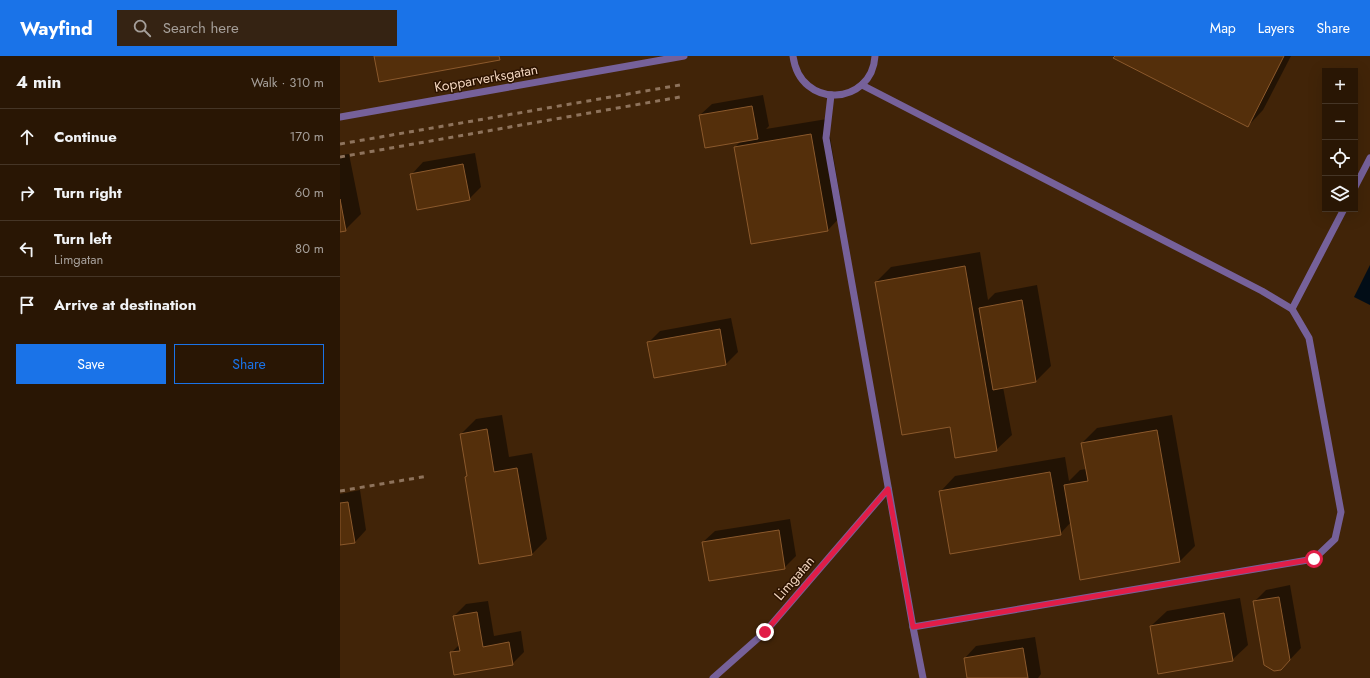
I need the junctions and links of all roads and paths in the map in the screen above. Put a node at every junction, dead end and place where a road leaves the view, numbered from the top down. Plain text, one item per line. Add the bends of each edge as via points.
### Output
1 (684, 56) edge
2 (792, 56) edge
3 (875, 56) edge
4 (862, 85) junction
5 (831, 95) junction
6 (340, 117) edge
7 (1370, 158) edge
8 (1358, 181) edge
9 (1342, 212) edge
10 (1292, 309) junction
11 (888, 489) junction
12 (913, 627) junction
13 (713, 678) edge
14 (923, 678) edge

1 - 6 lane, Kopparverksgatan
2 - 5 lane via 799,77 819,93
3 - 4 lane via 871,73
4 - 5 lane via 848,93
4 - 10 lane via 1262,290
5 - 11 lane via 826,138
7 - 8 lane
9 - 10 lane
10 - 12 lane via 1309,338 1341,512 1335,539 1314,559
11 - 12 lane
11 - 13 lane, Limgatan via 765,632
12 - 14 lane

